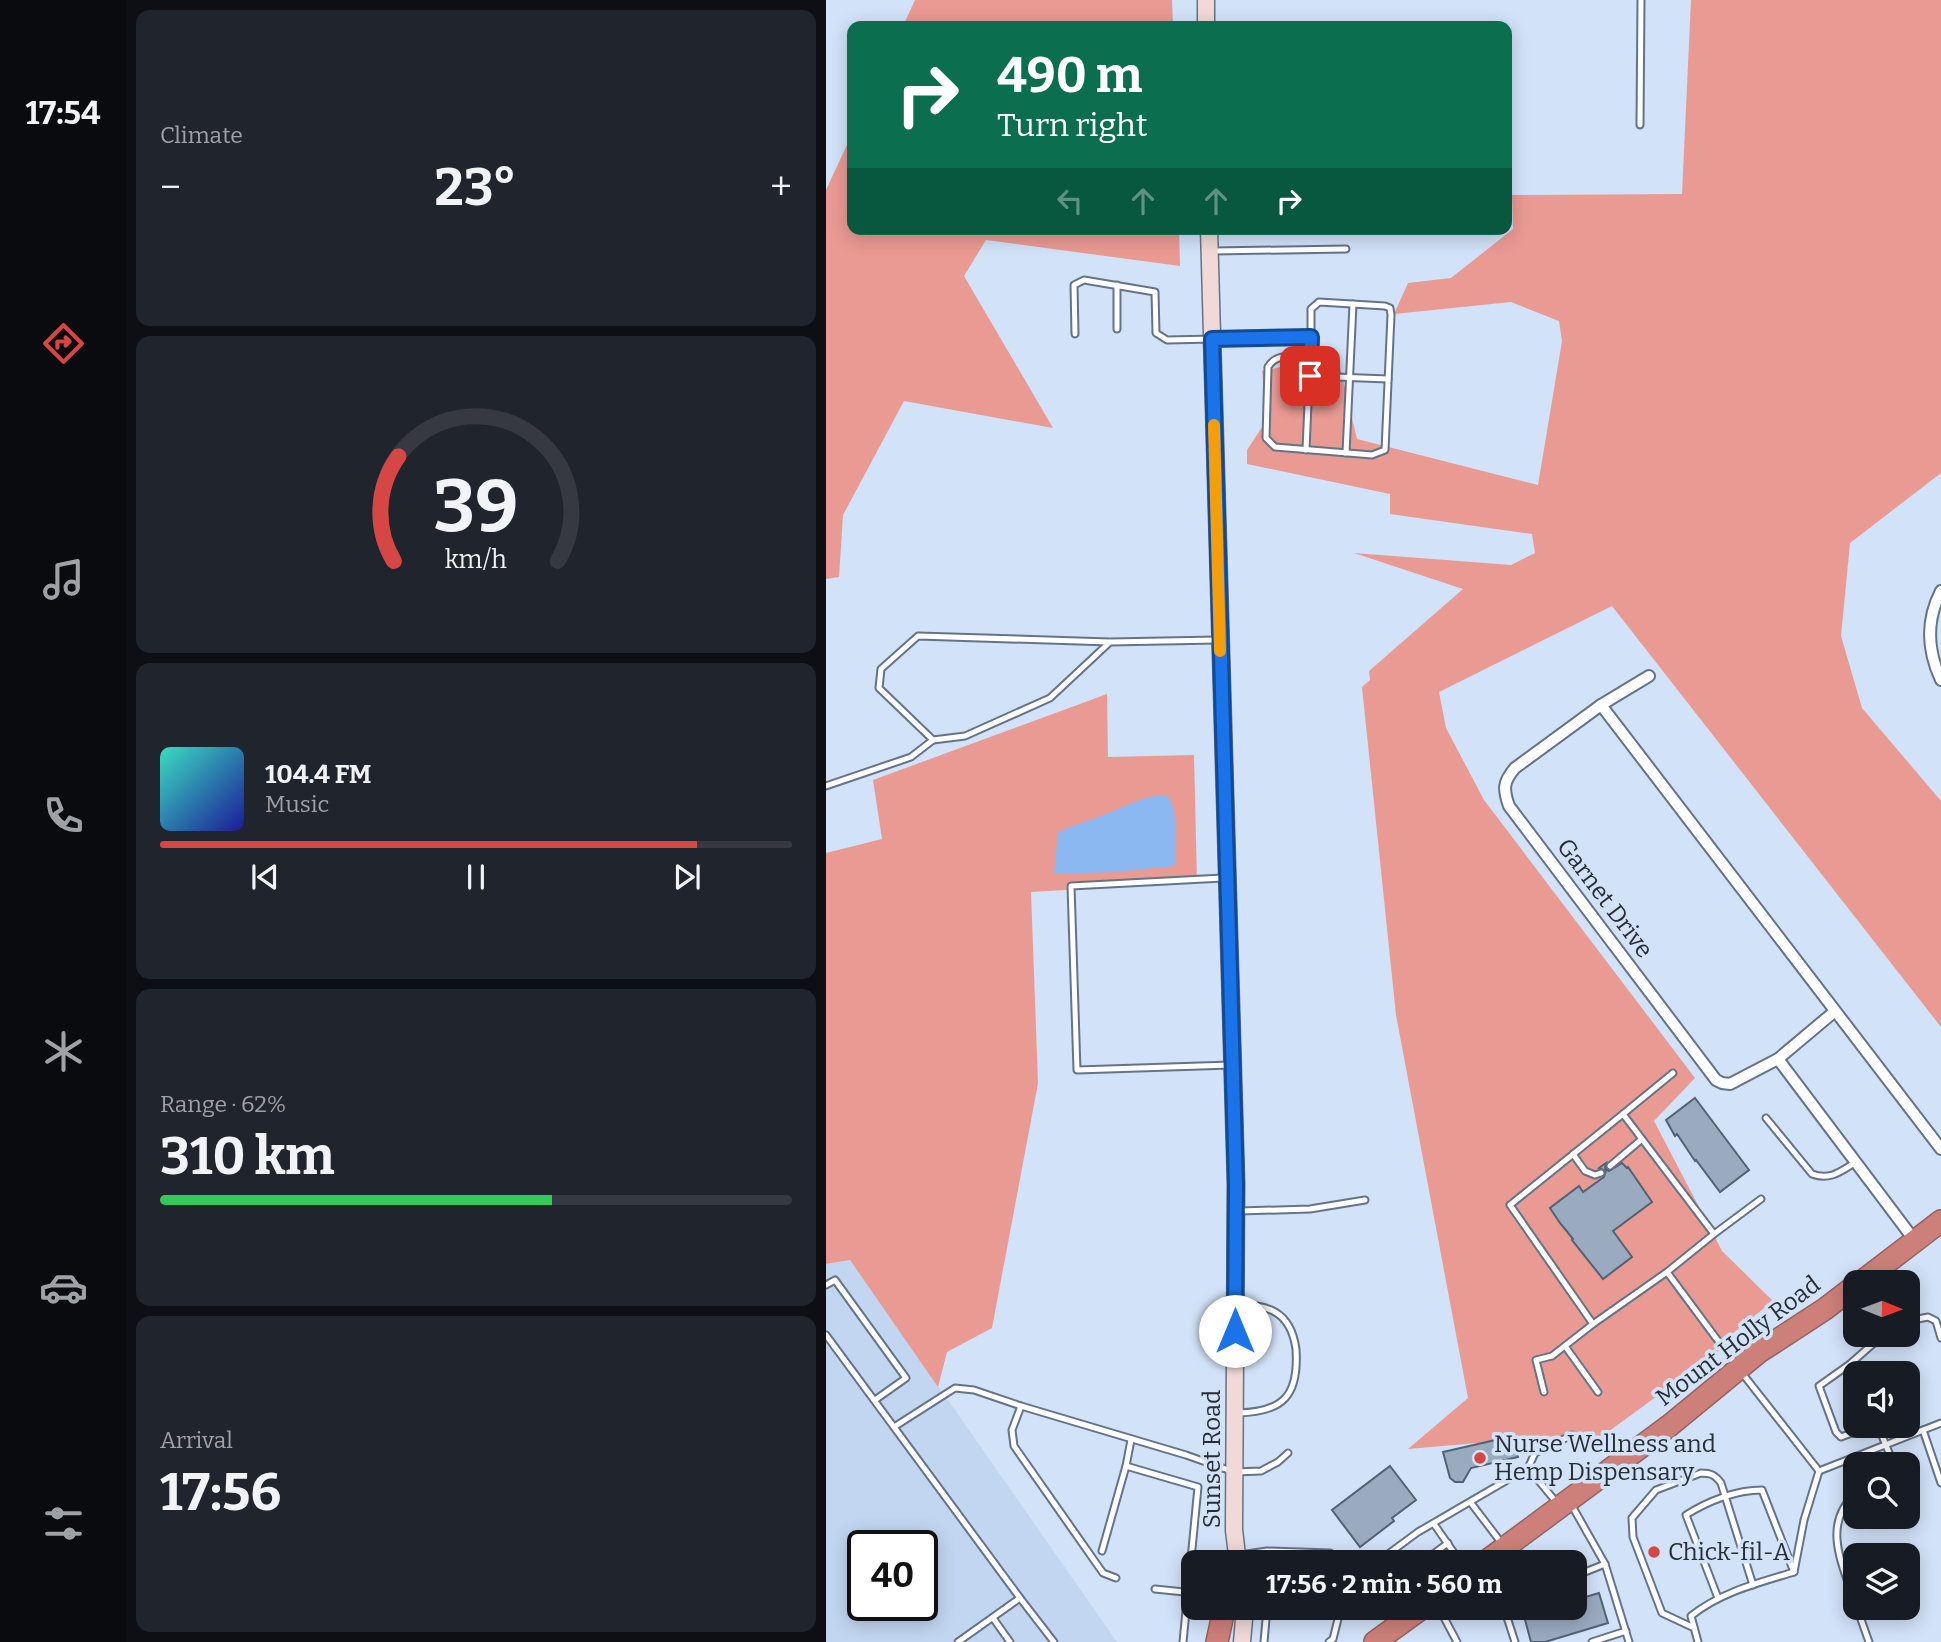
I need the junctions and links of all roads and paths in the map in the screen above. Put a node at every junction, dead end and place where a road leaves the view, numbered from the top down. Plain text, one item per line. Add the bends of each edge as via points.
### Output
1 (1206, 0) edge
2 (1642, 0) edge
3 (1206, 21) edge
4 (1640, 125) dead end
5 (1209, 235) edge
6 (1346, 250) dead end
7 (1210, 251) junction
8 (1117, 285) junction
9 (1353, 304) junction
10 (1117, 329) dead end
11 (1075, 334) dead end
12 (1311, 337) junction
13 (1212, 339) junction
14 (1310, 357) junction
15 (1310, 376) junction
16 (1350, 377) junction
17 (1388, 379) junction
18 (1306, 450) junction
19 (1346, 453) junction
20 (1941, 591) edge
21 (1220, 640) junction
22 (1110, 642) junction
23 (1648, 677) dead end
24 (1941, 680) edge
25 (1601, 705) junction
26 (933, 740) junction
27 (826, 786) edge
28 (1227, 877) junction
29 (1834, 1012) junction
30 (1778, 1059) junction
31 (1232, 1065) junction
32 (1673, 1073) dead end
33 (1623, 1114) junction
34 (1766, 1118) dead end
35 (1642, 1139) junction
36 (1941, 1149) edge
37 (1573, 1154) junction
38 (1856, 1162) junction
39 (1611, 1166) dead end
40 (1601, 1173) dead end
41 (1761, 1199) dead end
42 (1365, 1200) dead end
43 (1236, 1211) junction
44 (1941, 1221) edge
45 (1714, 1234) junction
46 (1915, 1241) junction
47 (1877, 1270) edge
48 (1667, 1272) junction
49 (826, 1285) edge
50 (1843, 1295) edge
51 (1235, 1304) junction
52 (1920, 1319) edge
53 (1593, 1324) junction
54 (826, 1335) edge
55 (1941, 1338) edge
56 (1565, 1346) junction
57 (1868, 1348) edge
58 (1853, 1361) edge
59 (1843, 1369) edge
60 (1740, 1370) junction
61 (1544, 1392) dead end
62 (1598, 1392) dead end
63 (875, 1400) junction
64 (1021, 1406) junction
65 (1234, 1413) junction
66 (1941, 1423) edge
67 (894, 1427) junction
68 (1923, 1430) junction
69 (1572, 1435) dead end
70 (1843, 1437) edge
71 (1884, 1438) edge
72 (1131, 1440) junction
73 (1887, 1444) junction
74 (1890, 1452) edge
75 (1288, 1453) dead end
76 (1126, 1466) junction
77 (1528, 1468) junction
78 (1819, 1471) junction
79 (1234, 1472) junction
80 (1941, 1483) edge
81 (1725, 1497) junction
82 (1471, 1503) junction
83 (1565, 1504) junction
84 (1843, 1510) edge
85 (1434, 1524) junction
86 (1448, 1543) junction
87 (1505, 1548) junction
88 (1193, 1550) edge
89 (1236, 1550) edge
90 (1394, 1550) edge
91 (1439, 1550) edge
92 (1453, 1550) edge
93 (1502, 1550) edge
94 (1102, 1551) dead end
95 (1605, 1564) junction
96 (1843, 1567) edge
97 (1587, 1571) edge
98 (1794, 1572) junction
99 (1116, 1578) dead end
100 (1754, 1585) junction
101 (1155, 1589) dead end
102 (1181, 1592) edge
103 (1020, 1598) junction
104 (1718, 1598) junction
105 (993, 1618) junction
106 (1186, 1620) edge
107 (1222, 1620) edge
108 (1244, 1620) edge
109 (1266, 1620) edge
110 (1338, 1620) edge
111 (1392, 1620) edge
112 (1406, 1620) edge
113 (1445, 1620) edge
114 (1508, 1620) edge
115 (1861, 1620) edge
116 (1397, 1627) junction
117 (1694, 1628) junction
118 (1626, 1631) junction
119 (1332, 1641) edge
120 (958, 1642) edge
121 (1010, 1642) edge
122 (1055, 1642) edge
123 (1183, 1642) edge
124 (1220, 1642) edge
125 (1242, 1642) edge
126 (1258, 1642) edge
127 (1265, 1642) edge
128 (1375, 1642) edge
129 (1457, 1642) edge
130 (1515, 1642) edge
131 (1592, 1642) edge
132 (1629, 1642) edge
133 (1698, 1642) edge
134 (1868, 1642) edge

1 - 3 street
2 - 4 lane
5 - 7 street, Sunset Road
6 - 7 lane
7 - 13 street, Sunset Road
8 - 10 lane
8 - 11 lane via 1084,280 1074,285
8 - 13 lane via 1155,292 1156,333 1167,340
9 - 12 lane via 1319,302 1313,306
9 - 16 lane
9 - 17 lane via 1390,308
12 - 13 lane
12 - 14 lane
13 - 21 street, Sunset Road
14 - 15 lane
14 - 18 lane via 1276,358 1268,367 1266,438 1275,447
15 - 16 lane
15 - 18 lane
16 - 17 lane
16 - 19 lane
17 - 19 lane via 1385,450 1372,455
18 - 19 lane
20 - 24 street via 1930,619 1930,649
21 - 22 lane
21 - 28 street, Sunset Road
22 - 26 lane via 1050,698 965,736
22 - 26 lane via 918,636 881,670 879,688
23 - 25 street, Garnet Drive
25 - 29 street
25 - 30 street, Garnet Drive via 1515,768 1504,782 1509,806 1716,1080 1730,1084
26 - 27 lane via 911,757
28 - 31 street, Sunset Road
28 - 31 lane via 1071,886 1077,1070
29 - 30 street, Garnet Drive
29 - 36 street
30 - 38 street
31 - 43 street, Sunset Road
32 - 33 lane
33 - 35 lane
33 - 37 lane
34 - 38 lane via 1812,1174 1830,1177
35 - 39 lane
35 - 45 lane
37 - 40 lane via 1585,1171
37 - 53 lane via 1510,1205
38 - 46 street
41 - 45 lane
42 - 43 lane via 1310,1209
43 - 51 street, Sunset Road
44 - 46 highway, Mount Holly Road
45 - 48 lane
46 - 47 highway, Mount Holly Road
48 - 53 lane
48 - 60 lane
49 - 63 lane via 835,1280 906,1378
50 - 60 highway, Mount Holly Road
51 - 65 street, Sunset Road
51 - 65 lane via 1276,1312 1287,1323 1294,1336 1297,1368 1295,1386 1285,1399 1268,1410
52 - 55 lane via 1936,1321
53 - 56 lane
54 - 63 lane
56 - 61 lane via 1536,1360
56 - 62 lane
57 - 58 lane
59 - 70 lane via 1819,1386 1836,1432
60 - 78 lane
60 - 83 highway, Mount Holly Road
63 - 67 lane
64 - 67 lane via 955,1388
64 - 72 lane
64 - 99 lane via 1012,1430 1014,1446 1103,1573
65 - 79 street, Sunset Road
66 - 68 lane
67 - 103 lane
68 - 73 lane
68 - 80 lane
69 - 77 lane via 1535,1453
71 - 73 lane
72 - 76 lane
72 - 79 lane
73 - 74 lane
73 - 78 lane
75 - 79 lane via 1261,1471
76 - 88 lane via 1198,1488
76 - 94 lane
77 - 82 lane
77 - 83 lane
78 - 98 lane
79 - 89 street, Sunset Road
81 - 98 lane via 1762,1490
81 - 100 lane
81 - 104 lane via 1686,1515
81 - 117 lane via 1716,1476 1701,1473 1656,1490 1632,1518 1633,1537 1659,1607
82 - 85 lane
82 - 87 lane
83 - 87 highway, Mount Holly Road
83 - 95 lane
84 - 96 lane via 1836,1530
85 - 86 lane
85 - 90 lane
86 - 91 lane
86 - 92 lane
87 - 93 highway, Mount Holly Road
95 - 97 lane
95 - 118 lane
98 - 100 lane
100 - 104 lane
101 - 102 lane
103 - 105 lane
103 - 122 lane
104 - 117 lane via 1691,1616
105 - 120 lane
105 - 121 lane
106 - 123 lane
107 - 124 highway
108 - 125 street
109 - 127 lane
110 - 119 lane
111 - 116 lane
112 - 116 highway
113 - 129 lane
114 - 130 lane
115 - 134 lane
116 - 128 highway
117 - 133 lane
118 - 131 lane
118 - 132 lane
126 - 127 lane

